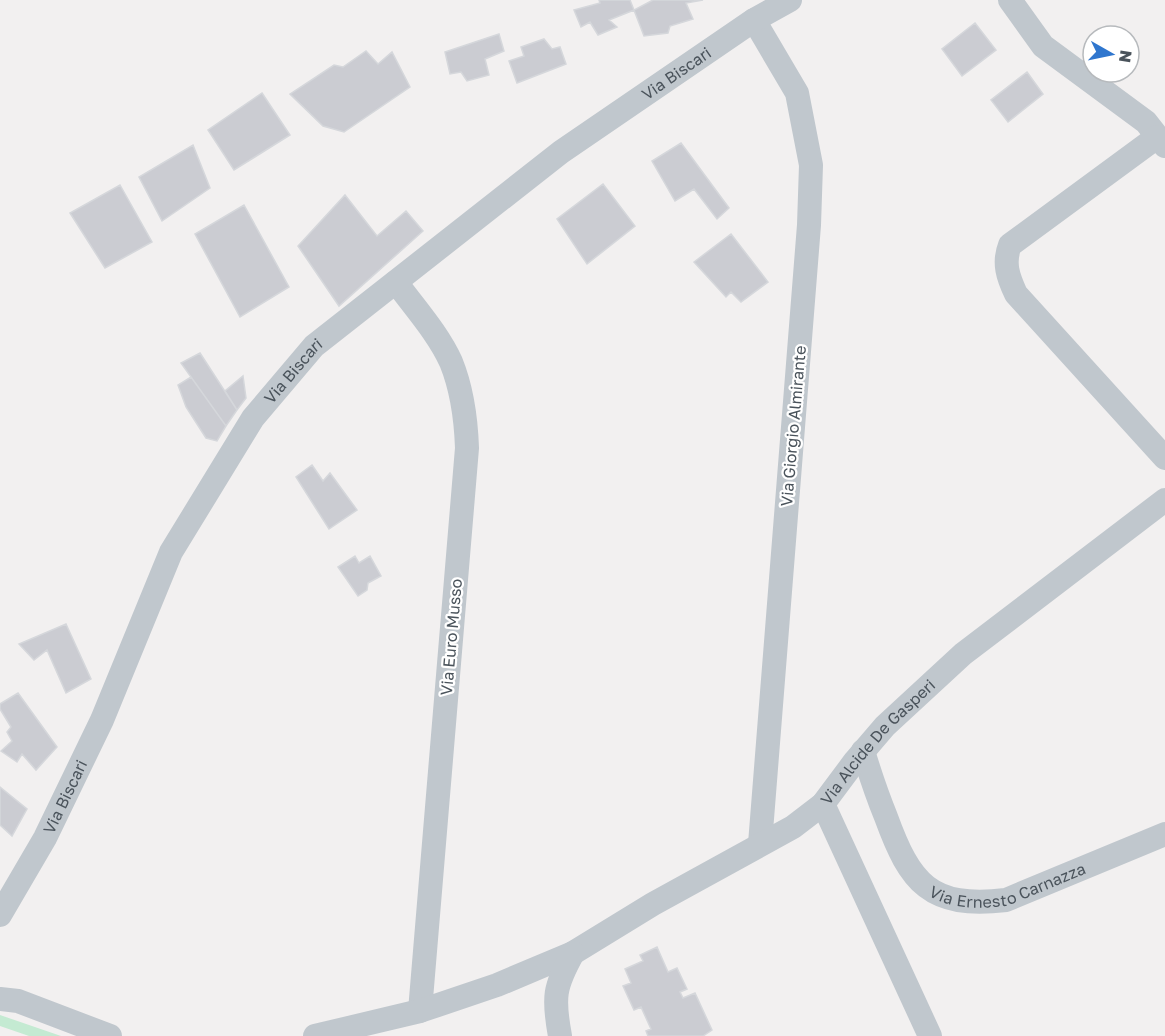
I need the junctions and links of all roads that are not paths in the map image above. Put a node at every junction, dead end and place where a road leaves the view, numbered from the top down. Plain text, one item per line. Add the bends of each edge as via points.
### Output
1 (790, 0) edge
2 (1010, 0) edge
3 (754, 20) junction
4 (1161, 141) edge
5 (396, 282) junction
6 (1165, 458) edge
7 (1165, 500) edge
8 (863, 751) junction
9 (838, 784) junction
10 (823, 804) junction
11 (886, 819) junction
12 (1165, 834) edge
13 (760, 844) junction
14 (0, 915) edge
15 (573, 953) junction
16 (0, 985) edge
17 (9, 1000) edge
18 (420, 1011) junction
19 (110, 1036) edge
20 (315, 1036) edge
21 (560, 1036) edge
22 (930, 1036) edge

1 - 3 street, Via Biscari
2 - 4 street via 1043,46 1146,122
3 - 5 street, Via Biscari via 561,152
3 - 13 street, Via Giorgio Almirante via 797,93 811,165
4 - 6 street via 1010,245 1006,255 1007,274 1016,294
5 - 14 street, Via Biscari via 314,346 253,418 171,552 98,730 45,838
5 - 18 street, Via Euro Musso via 451,363 466,418 467,448
7 - 8 street, Via Alcide De Gasperi via 963,654
8 - 9 street, Via Alcide De Gasperi
8 - 11 street, Via Ernesto Carnazza
9 - 10 street, Via Alcide De Gasperi
9 - 11 street via 860,794
10 - 13 street, Via Alcide De Gasperi via 793,827
10 - 22 street
11 - 12 street, Via Ernesto Carnazza via 917,879 934,892 980,903 1006,900
13 - 15 street, Via Alcide De Gasperi
15 - 18 street, Via Alcide De Gasperi via 497,986
15 - 21 street via 559,979 555,1009
16 - 17 street
17 - 19 street
18 - 20 street, Via Alcide De Gasperi

